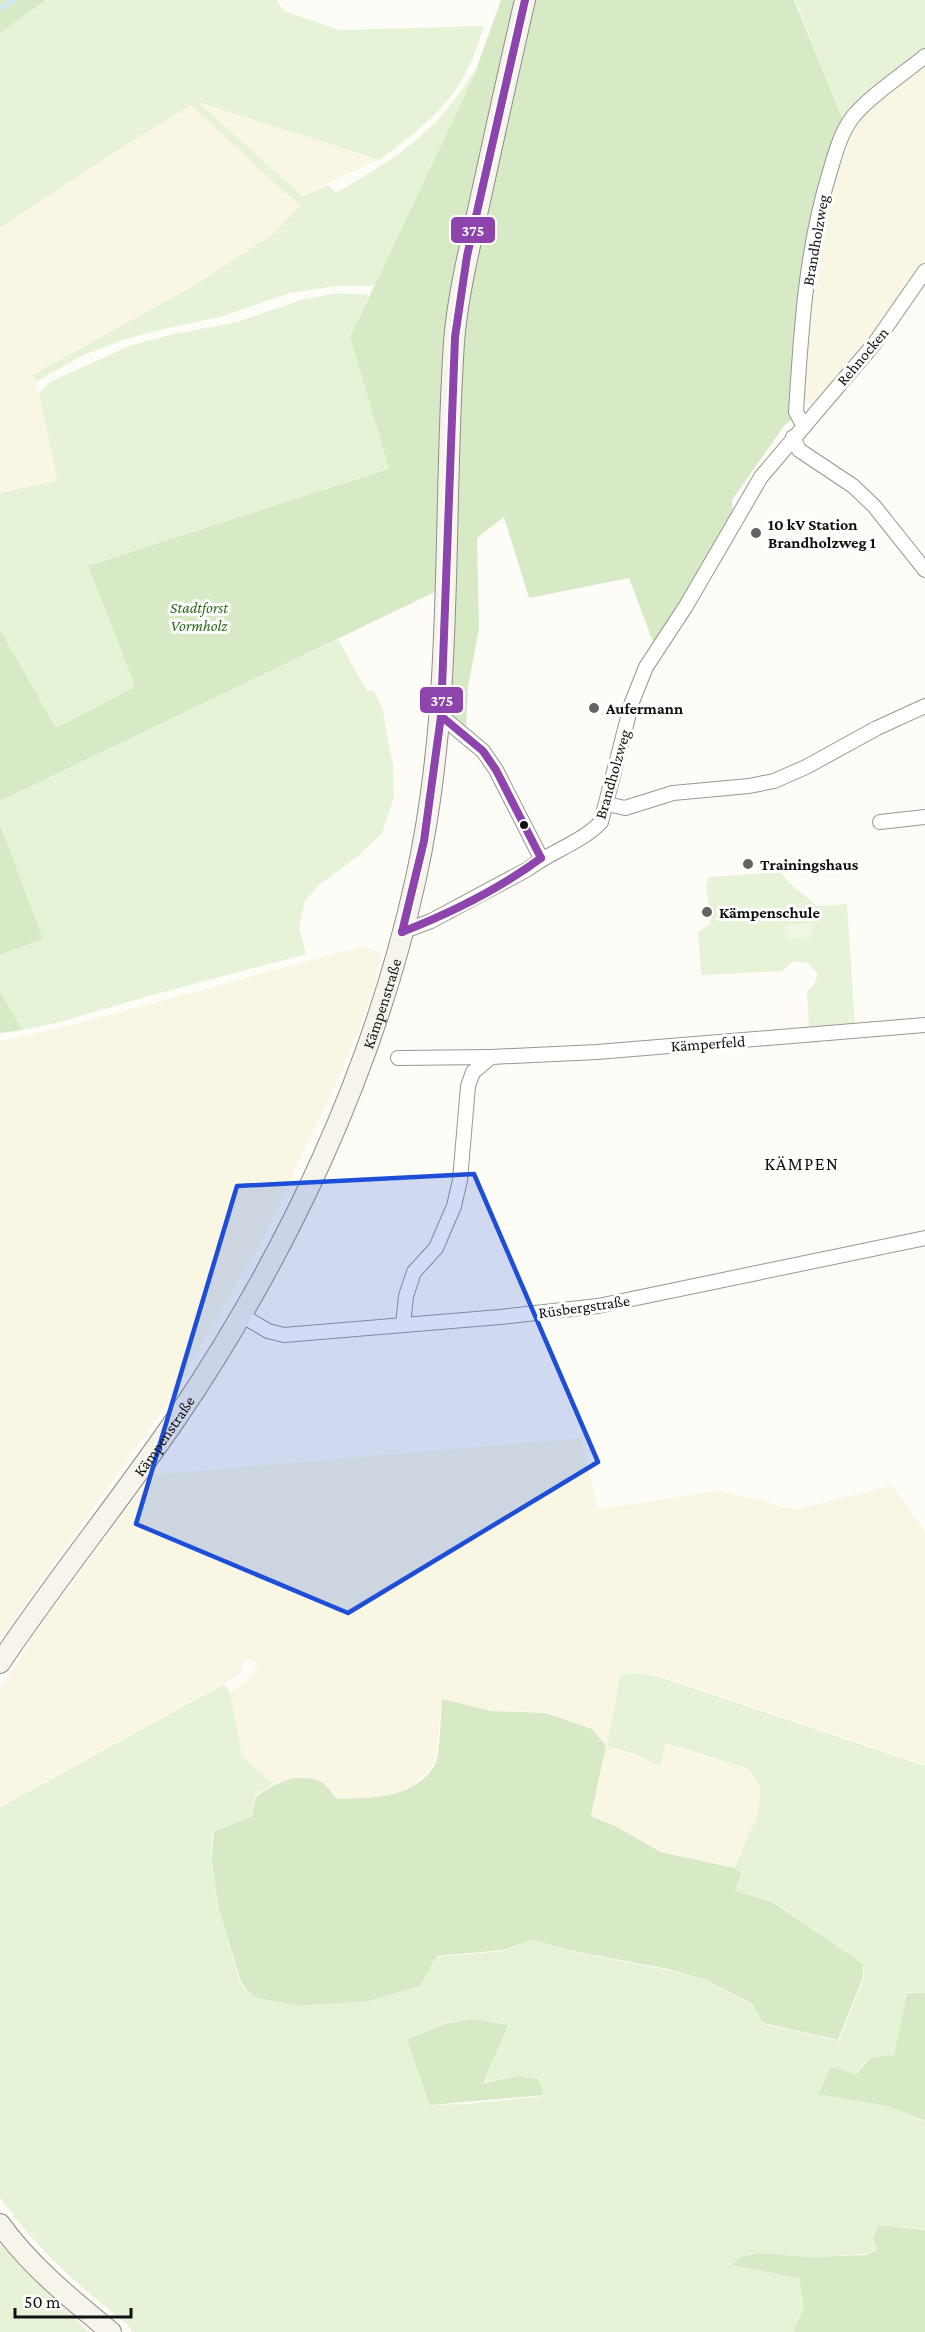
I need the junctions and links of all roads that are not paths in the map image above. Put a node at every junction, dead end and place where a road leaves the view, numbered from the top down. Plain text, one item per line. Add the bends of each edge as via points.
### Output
1 (525, 0) edge
2 (925, 56) edge
3 (925, 271) edge
4 (803, 426) junction
5 (793, 437) junction
6 (925, 570) edge
7 (925, 706) edge
8 (441, 716) junction
9 (607, 804) junction
10 (925, 817) edge
11 (880, 822) dead end
12 (541, 858) junction
13 (402, 932) junction
14 (925, 1025) edge
15 (490, 1057) junction
16 (398, 1058) dead end
17 (925, 1238) edge
18 (241, 1315) junction
19 (403, 1325) junction
20 (0, 1663) edge
21 (0, 2224) edge
22 (111, 2332) edge

1 - 8 street, Kämpenstraße via 468,256 455,337
2 - 4 street, Brandholzweg via 852,117 839,145 811,245 796,412
3 - 4 street, Rehnocken via 875,343
4 - 5 street, Rehnocken
5 - 6 street via 799,450 853,486 874,506
5 - 9 street, Brandholzweg via 760,477 646,667 632,702
7 - 9 street via 774,781 673,793 625,808
8 - 12 street via 483,751
8 - 13 street, Kämpenstraße via 424,841
9 - 12 street, Brandholzweg via 601,822 592,831
10 - 11 street
12 - 13 street, Brandholzweg via 528,869 432,921
13 - 18 street, Kämpenstraße via 340,1119
14 - 15 street, Kämperfeld
15 - 16 street, Kämperfeld
15 - 19 street via 472,1072 454,1206 436,1248 414,1272
17 - 19 street, Rüsbergstraße via 619,1303
18 - 19 street, Rüsbergstraße via 268,1331 284,1335
18 - 20 street, Kämpenstraße via 179,1415
21 - 22 street via 53,2282

